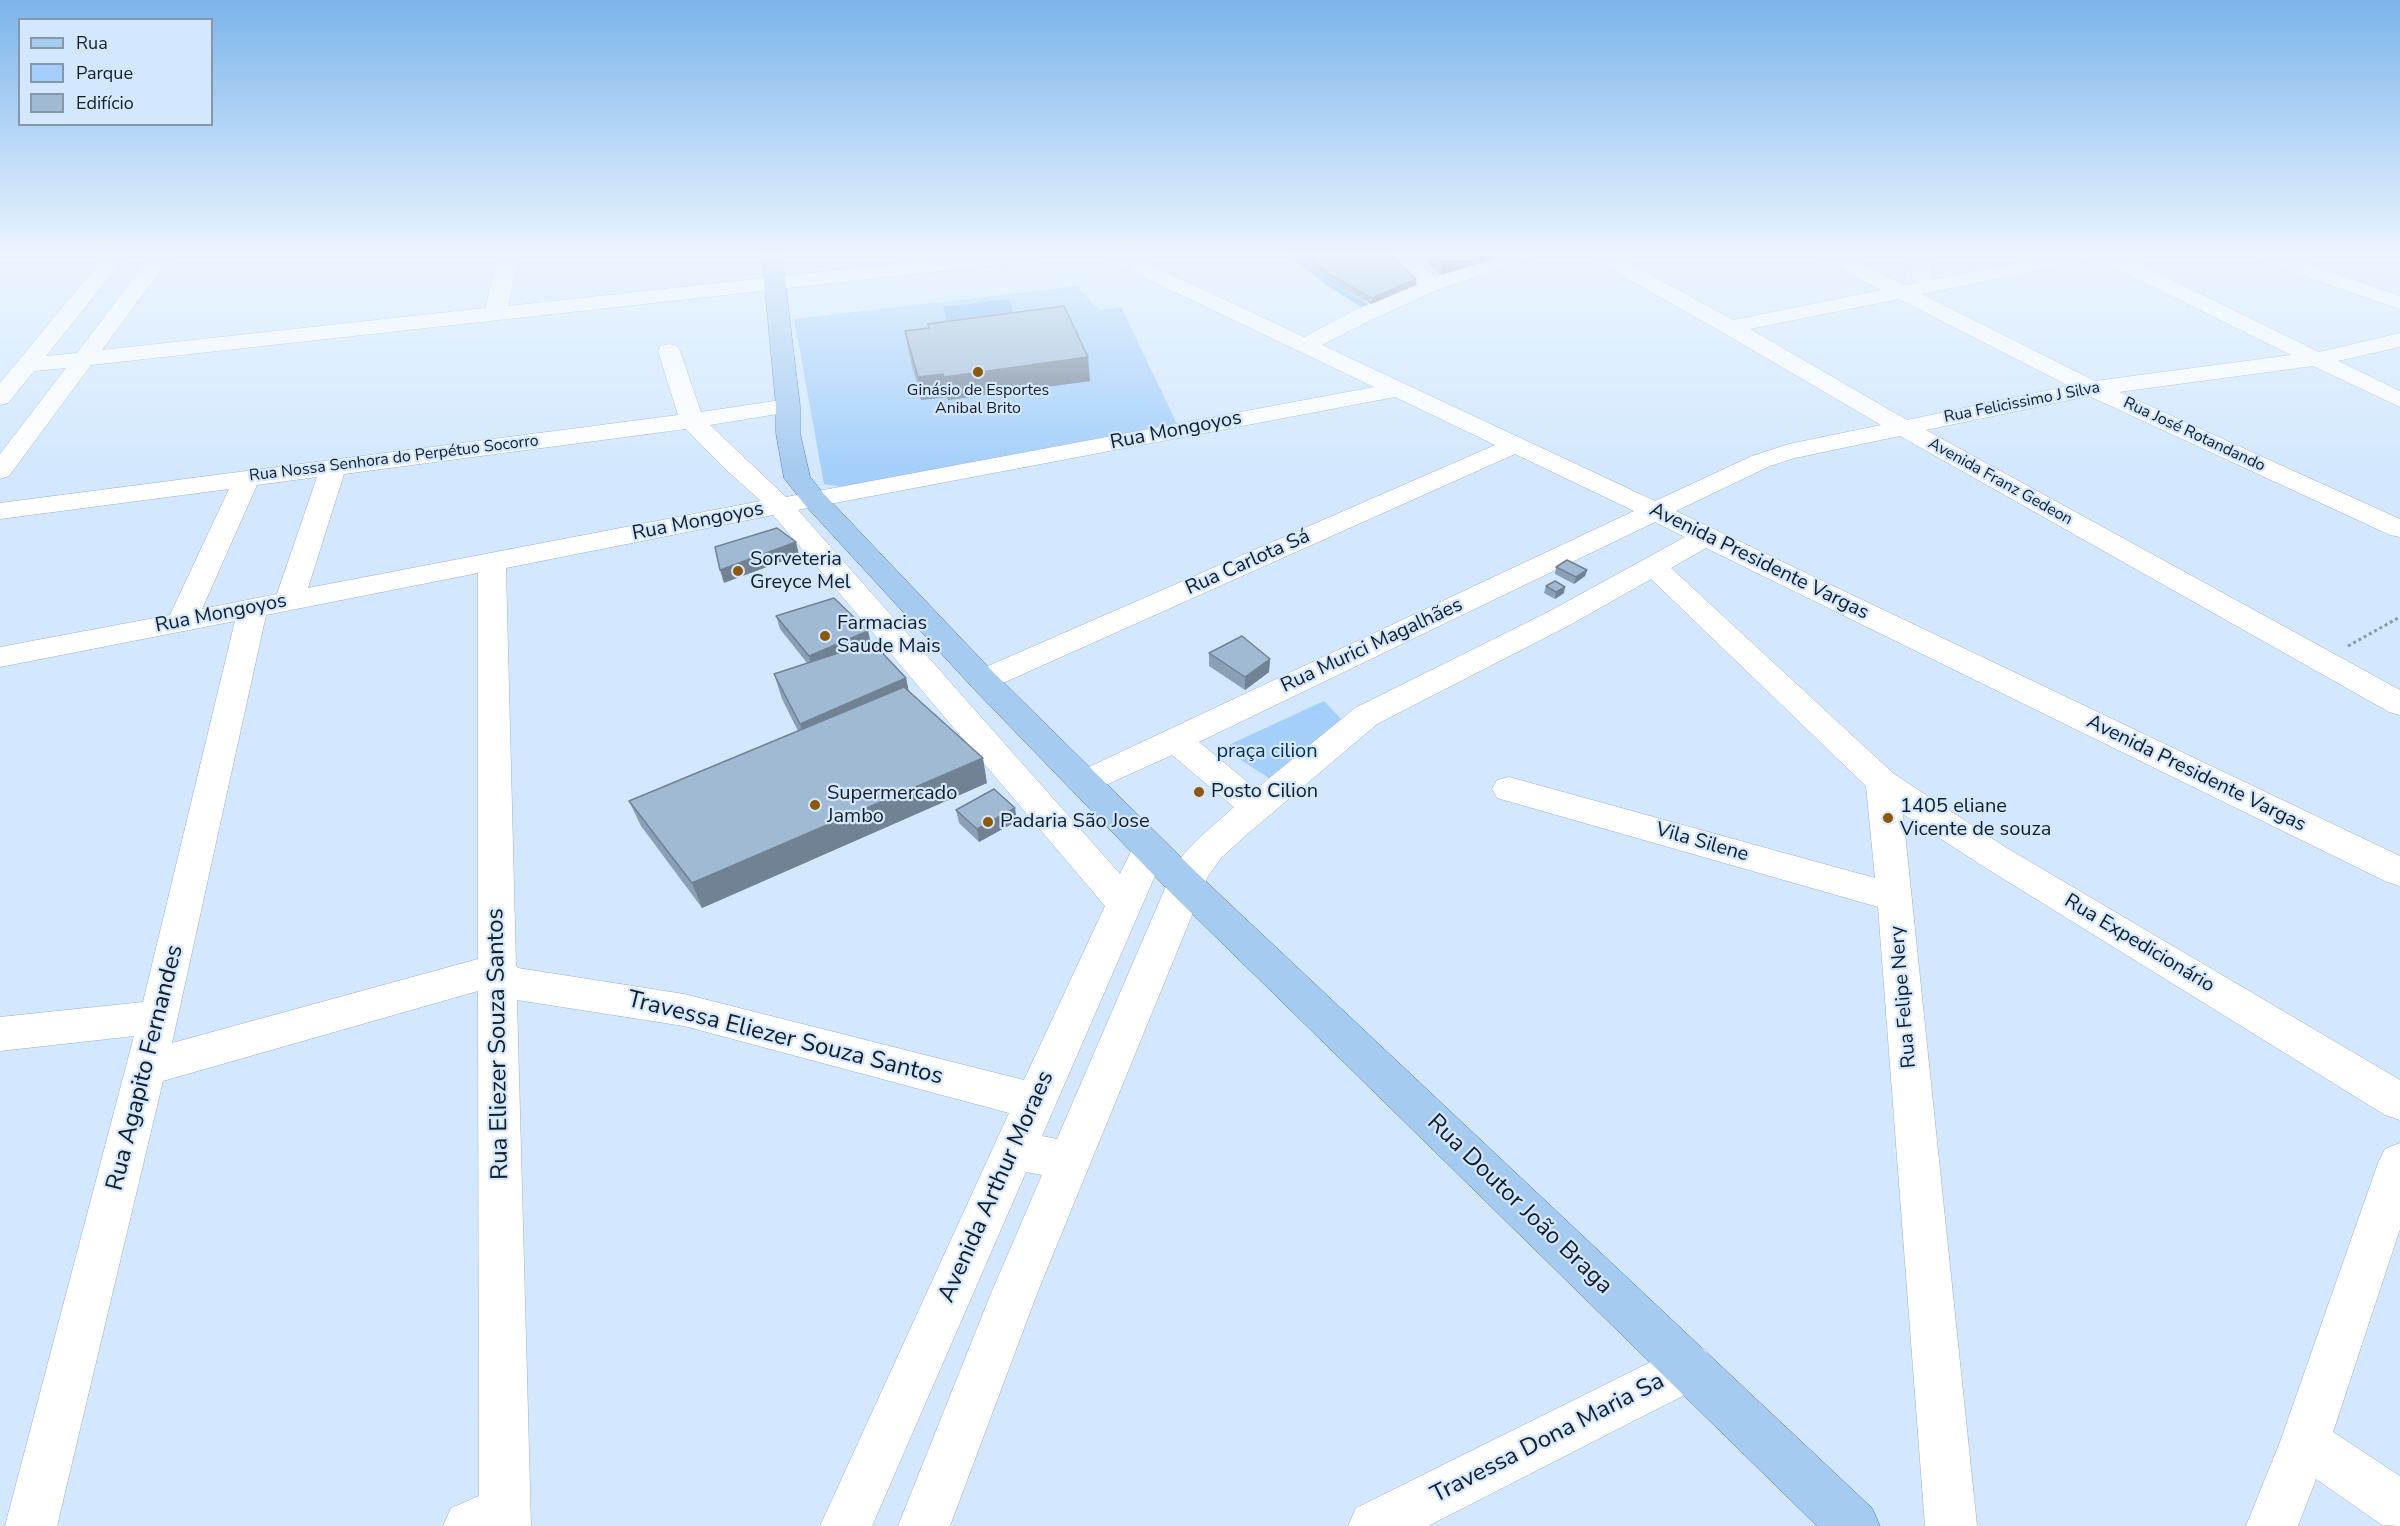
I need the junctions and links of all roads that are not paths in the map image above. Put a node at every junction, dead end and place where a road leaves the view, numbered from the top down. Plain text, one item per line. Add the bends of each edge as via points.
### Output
1 (57, 327) edge
2 (109, 327) edge
3 (363, 327) edge
4 (779, 327) edge
5 (1265, 327) edge
6 (1340, 327) edge
7 (1730, 327) edge
8 (1969, 327) edge
9 (2252, 327) edge
10 (2282, 327) edge
11 (2400, 340) edge
12 (1304, 346) junction
13 (669, 351) dead end
14 (2341, 355) junction
15 (87, 357) junction
16 (2317, 359) junction
17 (26, 365) junction
18 (2400, 384) edge
19 (2092, 388) junction
20 (1397, 390) junction
21 (3, 391) edge
22 (2400, 400) edge
23 (788, 406) junction
24 (692, 421) junction
25 (1902, 427) junction
26 (1513, 446) junction
27 (334, 466) junction
28 (0, 471) edge
29 (247, 478) junction
30 (814, 499) junction
31 (779, 506) junction
32 (0, 511) edge
33 (1657, 512) junction
34 (2400, 529) edge
35 (1705, 537) junction
36 (492, 562) junction
37 (1653, 566) junction
38 (271, 604) junction
39 (181, 622) junction
40 (0, 657) edge
41 (983, 680) junction
42 (2400, 704) edge
43 (1175, 740) junction
44 (1086, 782) junction
45 (1882, 782) junction
46 (1509, 789) dead end
47 (1256, 807) junction
48 (1149, 848) junction
49 (2400, 872) edge
50 (1185, 884) junction
51 (1895, 897) junction
52 (1123, 903) junction
53 (499, 975) junction
54 (159, 1017) junction
55 (0, 1034) edge
56 (147, 1068) junction
57 (1034, 1101) junction
58 (2400, 1102) edge
59 (1013, 1149) junction
60 (1069, 1162) junction
61 (2400, 1163) edge
62 (1689, 1367) junction
63 (2305, 1442) junction
64 (2400, 1507) edge
65 (493, 1522) edge
66 (31, 1526) edge
67 (846, 1526) edge
68 (924, 1526) edge
69 (1374, 1526) edge
70 (1854, 1526) edge
71 (1951, 1526) edge
72 (2272, 1526) edge

1 - 17 street
2 - 15 street
3 - 15 street
4 - 23 main road, Rua Doutor João Braga
5 - 12 street, Avenida Presidente Vargas
6 - 12 street
7 - 25 street, Avenida Franz Gedeon
8 - 19 street, Rua José Rotandando
9 - 16 street
10 - 14 street
11 - 14 street, Rua Felicissimo J Silva
12 - 20 street, Avenida Presidente Vargas
13 - 24 street
14 - 16 street, Rua Felicissimo J Silva
14 - 18 street
15 - 17 street
15 - 28 street
16 - 19 street, Rua Felicissimo J Silva
16 - 22 street
17 - 21 street
19 - 25 street, Rua Felicissimo J Silva
19 - 34 street, Rua José Rotandando
20 - 26 street, Avenida Presidente Vargas
20 - 30 street, Rua Mongoyos
23 - 24 street, Rua Nossa Senhora do Perpétuo Socorro
23 - 30 main road, Rua Doutor João Braga via 788,433 797,478
24 - 27 street, Rua Nossa Senhora do Perpétuo Socorro
24 - 31 street
25 - 33 street, Rua Felicissimo J Silva via 1761,461
25 - 42 street, Avenida Franz Gedeon
26 - 33 street, Avenida Presidente Vargas
26 - 41 street, Rua Carlota Sá
27 - 29 street, Rua Nossa Senhora do Perpétuo Socorro
27 - 38 street, Rua Agapito Fernandes
29 - 32 street, Rua Nossa Senhora do Perpétuo Socorro
29 - 39 street
30 - 31 street, Rua Mongoyos
30 - 41 main road, Rua Doutor João Braga
31 - 36 street, Rua Mongoyos
31 - 52 street
33 - 35 street, Avenida Presidente Vargas
33 - 43 street, Rua Murici Magalhães
35 - 37 street
35 - 49 street, Avenida Presidente Vargas
36 - 38 street, Rua Mongoyos
36 - 53 street, Rua Eliezer Souza Santos
37 - 45 street
37 - 47 street via 1366,717
38 - 39 street, Rua Mongoyos
38 - 54 street, Rua Agapito Fernandes
39 - 40 street, Rua Mongoyos
41 - 44 main road, Rua Doutor João Braga
43 - 44 street, Rua Murici Magalhães
43 - 47 street
44 - 48 main road, Rua Doutor João Braga
45 - 51 street, Rua Felipe Nery
45 - 58 street, Rua Expedicionário via 1983,850
46 - 51 street, Vila Silene
47 - 50 street via 1210,848
48 - 50 main road, Rua Doutor João Braga
48 - 52 street, Avenida Arthur Moraes
50 - 60 street
50 - 62 main road, Rua Doutor João Braga
51 - 71 street, Rua Felipe Nery
52 - 57 street, Avenida Arthur Moraes
53 - 56 street
53 - 57 street, Travessa Eliezer Souza Santos via 684,1010
53 - 65 street, Rua Eliezer Souza Santos
54 - 55 street
54 - 56 street, Rua Agapito Fernandes
56 - 66 street, Rua Agapito Fernandes
57 - 59 street, Avenida Arthur Moraes
59 - 60 street
59 - 67 street, Avenida Arthur Moraes
60 - 68 street
61 - 63 street
62 - 69 street, Travessa Dona Maria Sa
62 - 70 main road, Rua Doutor João Braga
63 - 64 street
63 - 72 street

